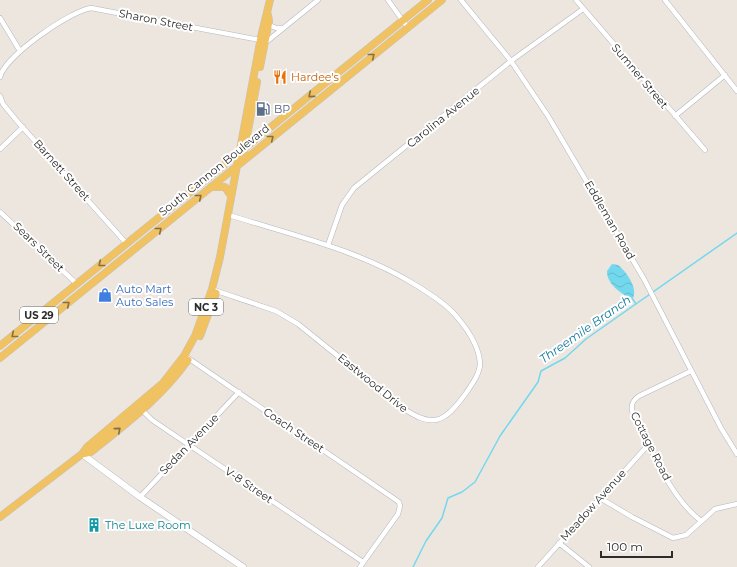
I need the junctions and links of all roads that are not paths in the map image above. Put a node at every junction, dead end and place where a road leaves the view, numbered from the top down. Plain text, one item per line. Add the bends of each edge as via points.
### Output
1 (270, 0) edge
2 (318, 0) edge
3 (388, 0) edge
4 (428, 0) edge
5 (442, 0) edge
6 (461, 0) edge
7 (576, 0) edge
8 (665, 0) edge
9 (583, 9) junction
10 (268, 15) junction
11 (0, 18) edge
12 (403, 21) junction
13 (269, 25) junction
14 (284, 27) junction
15 (408, 28) junction
16 (263, 42) junction
17 (20, 51) junction
18 (512, 61) junction
19 (0, 74) edge
20 (725, 75) junction
21 (737, 91) edge
22 (0, 96) edge
23 (675, 116) junction
24 (23, 128) junction
25 (0, 149) edge
26 (705, 150) dead end
27 (241, 152) junction
28 (238, 165) junction
29 (211, 188) junction
30 (231, 196) junction
31 (0, 212) edge
32 (232, 216) junction
33 (126, 244) junction
34 (328, 245) junction
35 (107, 271) junction
36 (77, 284) junction
37 (214, 290) junction
38 (0, 346) edge
39 (0, 358) edge
40 (187, 358) junction
41 (691, 370) junction
42 (239, 392) junction
43 (140, 407) junction
44 (189, 444) junction
45 (649, 444) junction
46 (82, 454) junction
47 (737, 454) edge
48 (140, 497) junction
49 (600, 498) junction
50 (737, 504) edge
51 (0, 517) edge
52 (701, 521) junction
53 (559, 543) junction
54 (363, 562) junction
55 (243, 567) edge
56 (360, 567) edge
57 (538, 567) edge
58 (589, 567) edge

1 - 10 main road, NC 3
2 - 14 street
3 - 12 street
4 - 12 main road, South Cannon Boulevard / US 29
5 - 15 main road, South Cannon Boulevard / US 29
6 - 18 street, Eddleman Road
7 - 9 street, Sumner Street
8 - 20 street
9 - 18 street, Carolina Avenue
9 - 23 street, Sumner Street
10 - 13 main road, NC 3
10 - 16 main road, NC 3 via 265,19
11 - 17 street
12 - 15 street
12 -> 27 main road, South Cannon Boulevard / US 29
13 - 14 street via 276,28
13 - 16 main road, NC 3
14 - 16 street
28 -> 15 main road, South Cannon Boulevard / US 29
16 - 17 street, Sharon Street via 91,8 76,13
16 - 27 main road, NC 3
17 - 19 street, Sharon Street via 6,64
18 - 34 street, Carolina Avenue via 354,188 342,205
18 - 41 street, Eddleman Road via 548,116 641,273
20 - 21 street
20 - 23 street
22 - 24 street, Barnett Street via 3,104
23 - 26 street, Sumner Street
24 - 25 street
24 - 33 street, Barnett Street
27 - 28 main road, NC 3
27 - 33 main road, South Cannon Boulevard / US 29
28 - 29 main road, South Cannon Boulevard / US 29
28 - 30 main road, NC 3
28 - 32 main road, NC 3
29 - 30 main road via 225,187
35 -> 29 main road, South Cannon Boulevard / US 29
30 - 37 main road, NC 3
31 - 36 street, Sears Street
32 - 34 street, Eastwood Drive
32 - 37 main road, NC 3
33 - 35 main road, US 29 via 124,252
33 -> 36 main road, South Cannon Boulevard / US 29
34 - 37 street, Eastwood Drive via 374,262 409,281 445,305 467,331 477,350 479,369 471,385 447,416 429,421 413,415 298,324 276,311
39 -> 35 main road, South Cannon Boulevard / US 29
36 -> 38 main road, South Cannon Boulevard / US 29
37 - 40 main road, NC 3
40 - 42 street, Coach Street
40 - 43 main road, NC 3
41 - 45 street, Cottage Road via 632,402 633,413
41 - 47 street, Eddleman Road
42 - 44 street, Sedan Avenue
42 - 54 street, Coach Street via 394,498 400,506 398,514
43 - 44 street, V-8 Street via 152,420
43 - 46 main road, NC 3 via 87,446
44 - 48 street, Sedan Avenue
44 - 54 street, V-8 Street
45 - 49 street, Meadow Avenue
45 - 52 street, Cottage Road via 675,492 687,509
46 - 48 main road
46 - 51 main road, NC 3
48 - 55 main road
49 - 52 street via 673,538 686,535
49 - 53 street, Meadow Avenue
50 - 52 street via 719,508
53 - 57 street, Meadow Avenue
53 - 58 street
54 - 56 street

